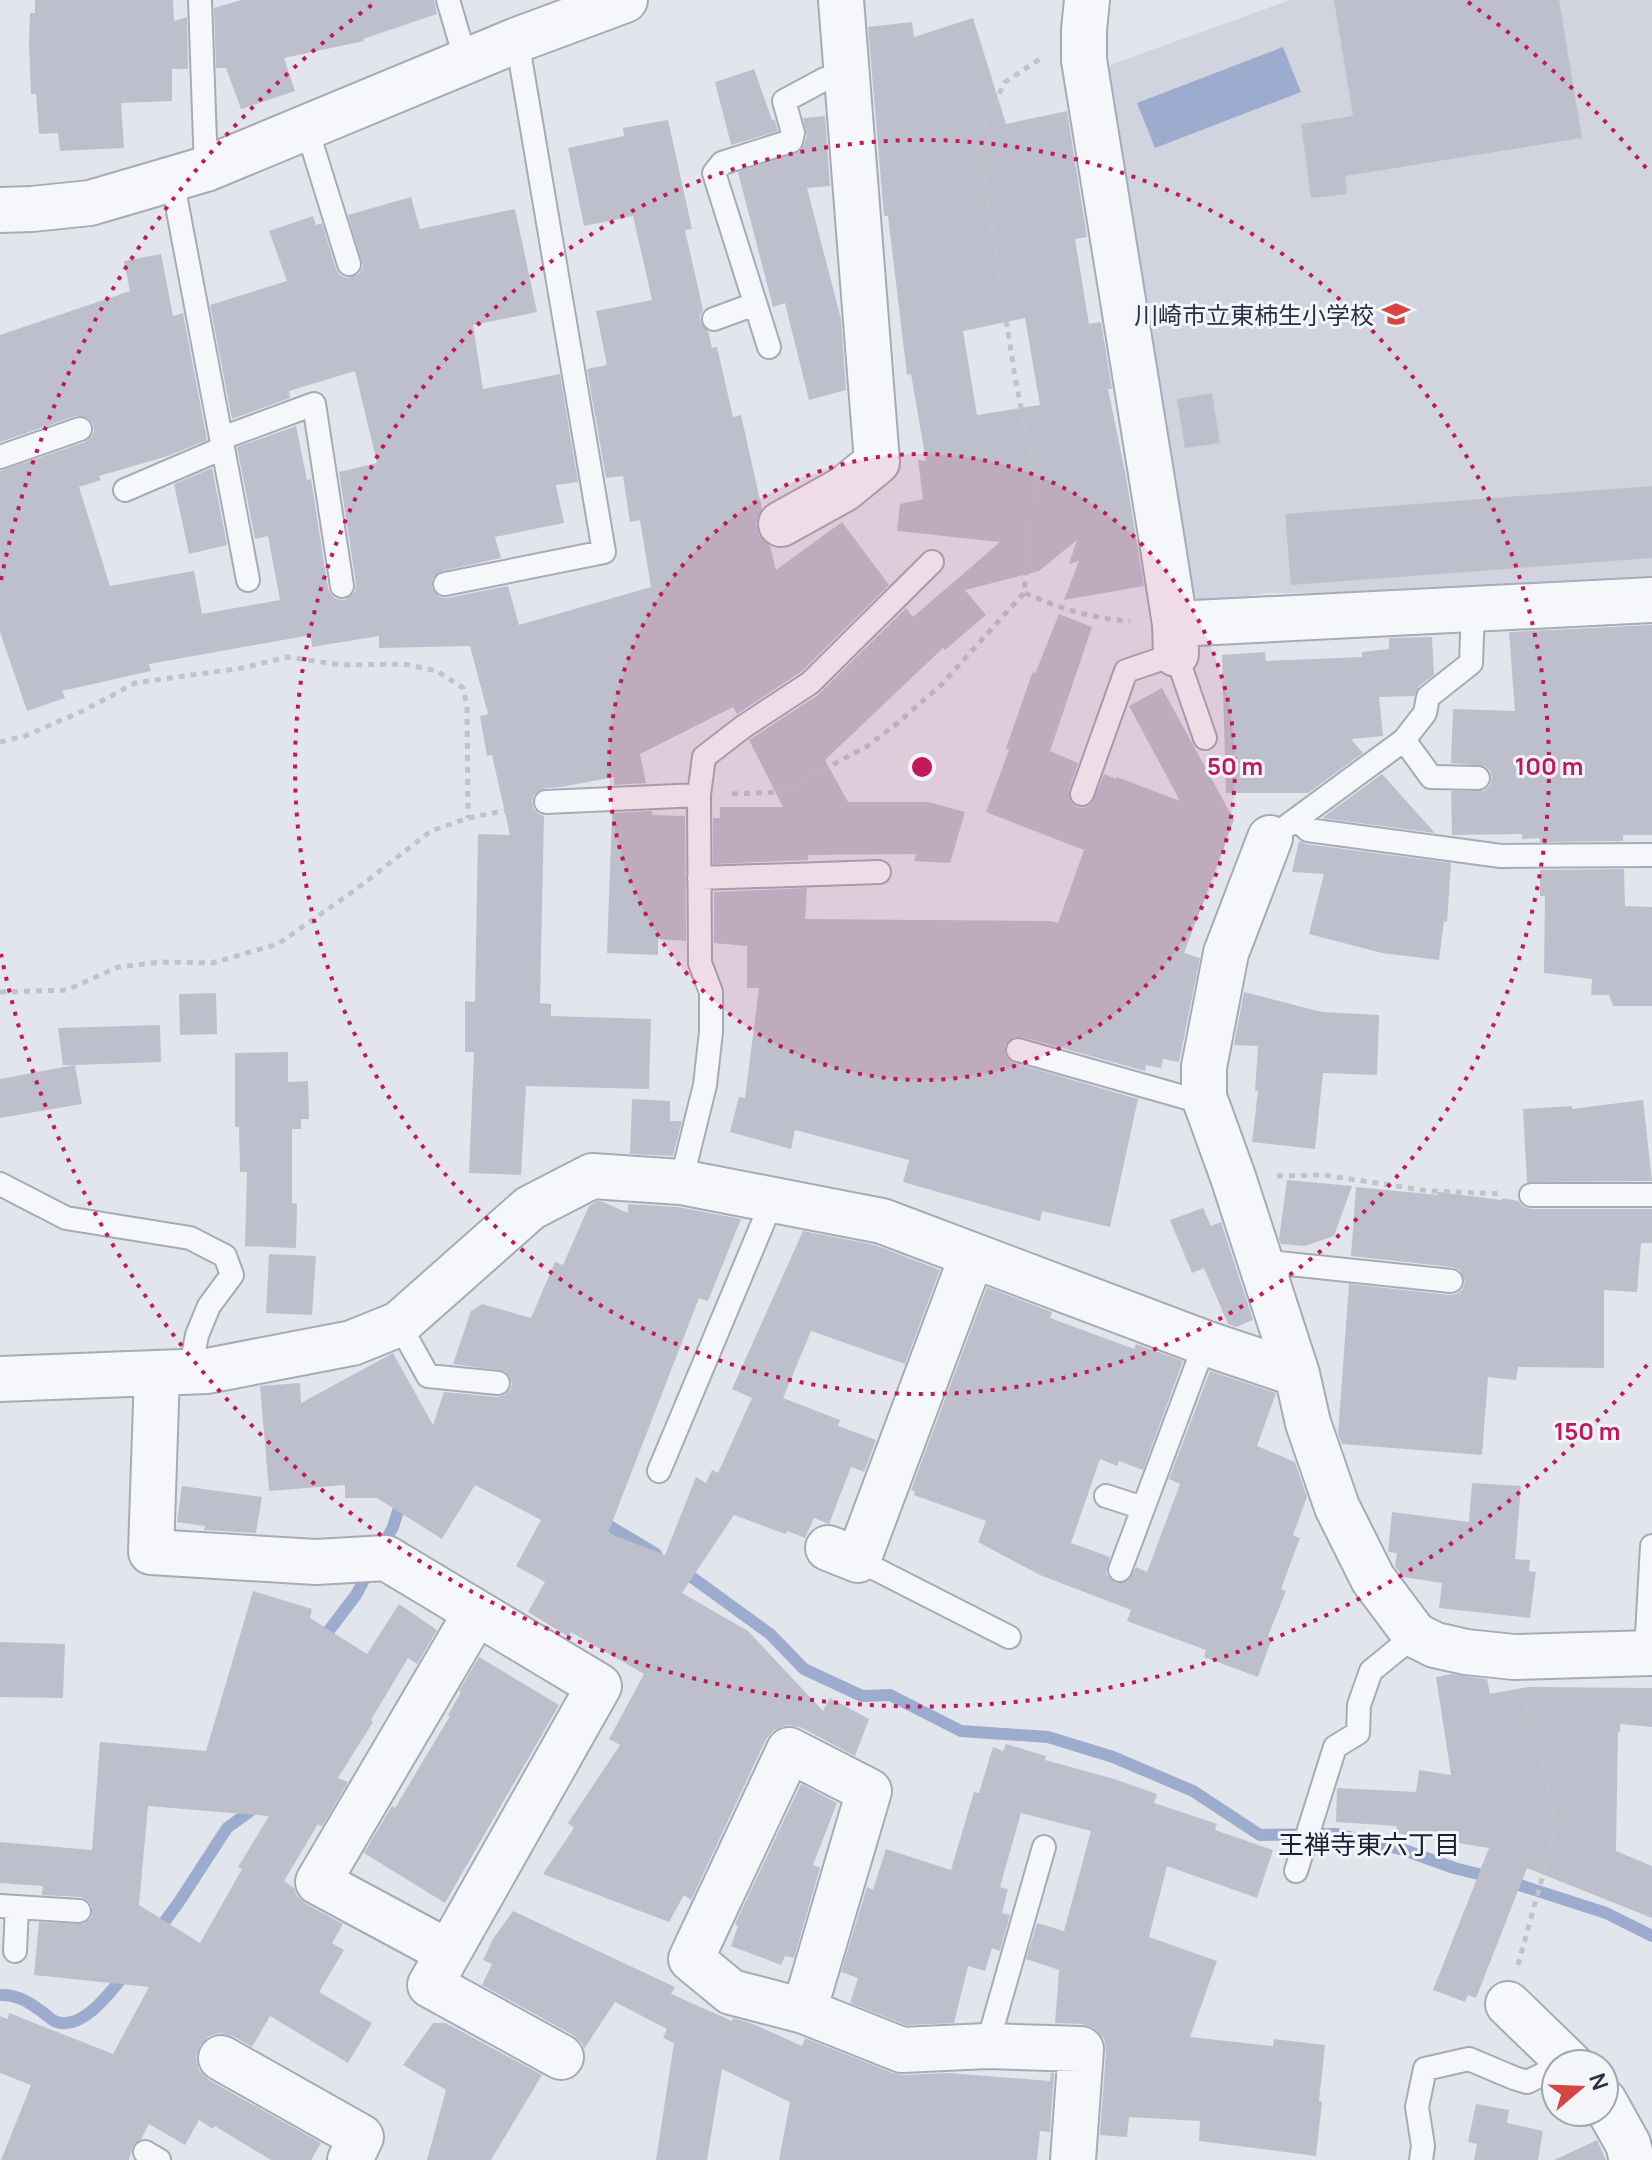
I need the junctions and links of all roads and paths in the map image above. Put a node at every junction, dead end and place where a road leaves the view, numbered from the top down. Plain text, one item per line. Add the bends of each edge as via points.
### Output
1 (200, 0) edge
2 (448, 0) edge
3 (841, 0) edge
4 (599, 4) edge
5 (1086, 15) edge
6 (517, 40) junction
7 (466, 61) junction
8 (846, 74) junction
9 (307, 129) junction
10 (189, 174) junction
11 (0, 210) edge
12 (349, 264) dead end
13 (755, 304) junction
14 (714, 319) dead end
15 (769, 347) dead end
16 (80, 429) dead end
17 (223, 443) junction
18 (0, 457) edge
19 (125, 490) dead end
20 (781, 524) dead end
21 (932, 562) dead end
22 (248, 580) dead end
23 (445, 584) dead end
24 (342, 586) dead end
25 (1024, 593) junction
26 (1652, 600) edge
27 (1473, 609) junction
28 (1176, 639) junction
29 (1205, 738) dead end
30 (1404, 740) junction
31 (0, 742) edge
32 (1478, 778) dead end
33 (1082, 794) dead end
34 (699, 795) junction
35 (546, 802) joint
36 (468, 818) junction
37 (1284, 829) junction
38 (1652, 855) edge
39 (879, 872) dead end
40 (699, 878) junction
41 (0, 992) edge
42 (1018, 1050) dead end
43 (1204, 1097) junction
44 (1233, 1177) junction
45 (681, 1182) junction
46 (0, 1184) edge
47 (1531, 1195) joint
48 (1652, 1195) edge
49 (773, 1199) junction
50 (972, 1256) junction
51 (1260, 1261) junction
52 (1451, 1281) dead end
53 (399, 1324) junction
54 (1205, 1343) junction
55 (174, 1372) junction
56 (1297, 1374) junction
57 (0, 1379) edge
58 (498, 1383) dead end
59 (659, 1471) dead end
60 (1106, 1496) dead end
61 (1143, 1508) junction
62 (1652, 1546) edge
63 (843, 1554) joint
64 (1120, 1570) dead end
65 (476, 1613) junction
66 (1415, 1635) junction
67 (1009, 1637) dead end
68 (1649, 1652) edge
69 (1514, 1657) junction
70 (1044, 1847) dead end
71 (1296, 1871) dead end
72 (8, 1906) edge
73 (79, 1911) dead end
74 (15, 1951) dead end
75 (448, 1952) junction
76 (1508, 2004) joint
77 (804, 2011) junction
78 (987, 2046) junction
79 (1550, 2048) edge
80 (561, 2057) dead end
81 (221, 2058) dead end
82 (1540, 2076) edge
83 (1619, 2128) edge
84 (350, 2160) edge
85 (1073, 2160) edge
86 (1421, 2160) edge
87 (1632, 2160) edge

1 - 10 lane
2 - 7 lane
3 - 8 street
4 - 6 street
5 - 25 path via 1005,82 978,137 1035,480
5 - 28 street via 1087,75
6 - 7 street
6 - 23 lane via 604,552
7 - 9 street
8 - 13 lane via 784,101 791,141 722,163 714,173
8 - 20 street via 877,462 844,489
9 - 10 street
9 - 12 lane
10 - 11 street via 90,203
10 - 17 lane
13 - 14 lane
13 - 15 lane
16 - 18 lane
17 - 19 lane
17 - 22 lane
17 - 24 lane via 314,404
21 - 34 lane via 810,683 704,757
25 - 28 path
25 - 34 path via 941,685 866,747 781,792
26 - 27 street
27 - 28 street
27 - 30 lane via 1471,663 1428,697 1425,713
28 - 29 lane
28 - 33 lane via 1126,671
30 - 32 lane via 1431,777
30 - 37 lane
31 - 36 path via 85,710 135,683 287,657 342,665 404,664 437,671 463,688
34 - 35 lane
34 - 40 lane
35 - 36 path
36 - 41 path via 431,831 278,944 212,963 118,967 67,990
37 - 38 lane via 1501,856
37 - 43 street via 1226,953 1204,1067
39 - 40 lane
40 - 45 lane via 700,963 711,992 711,1032 705,1085
42 - 43 lane via 1187,1098
43 - 44 street
44 - 47 path via 1324,1175 1429,1191
44 - 51 street
45 - 49 street
45 - 53 street via 592,1176 530,1208
46 - 55 lane via 66,1218 190,1238 225,1256 232,1275
47 - 48 lane
49 - 50 street via 882,1221
49 - 59 lane
50 - 54 street
50 - 63 street
51 - 52 lane
51 - 56 street
53 - 55 street via 352,1343 207,1371
53 - 58 lane via 428,1376
54 - 56 street
54 - 61 lane
55 - 57 street
55 - 65 street via 151,1552 316,1562 386,1558
56 - 66 street via 1337,1507 1373,1579
60 - 61 lane
61 - 64 lane
62 - 68 lane
63 - 67 lane
65 - 75 street via 599,1686
65 - 75 street via 318,1882
66 - 69 street via 1466,1652
66 - 71 lane via 1371,1671 1359,1705 1358,1733 1335,1747
68 - 69 street
69 - 76 path via 1557,1824
70 - 78 lane
72 - 73 lane
72 - 74 lane
75 - 80 street via 430,1985
76 - 79 street
77 - 77 street via 731,1992 691,1959 789,1750 869,1791
77 - 78 street via 902,2050
78 - 85 street via 1081,2049
81 - 84 street via 361,2137
82 - 86 lane via 1527,2082 1469,2059 1425,2069 1417,2107
83 - 87 street

